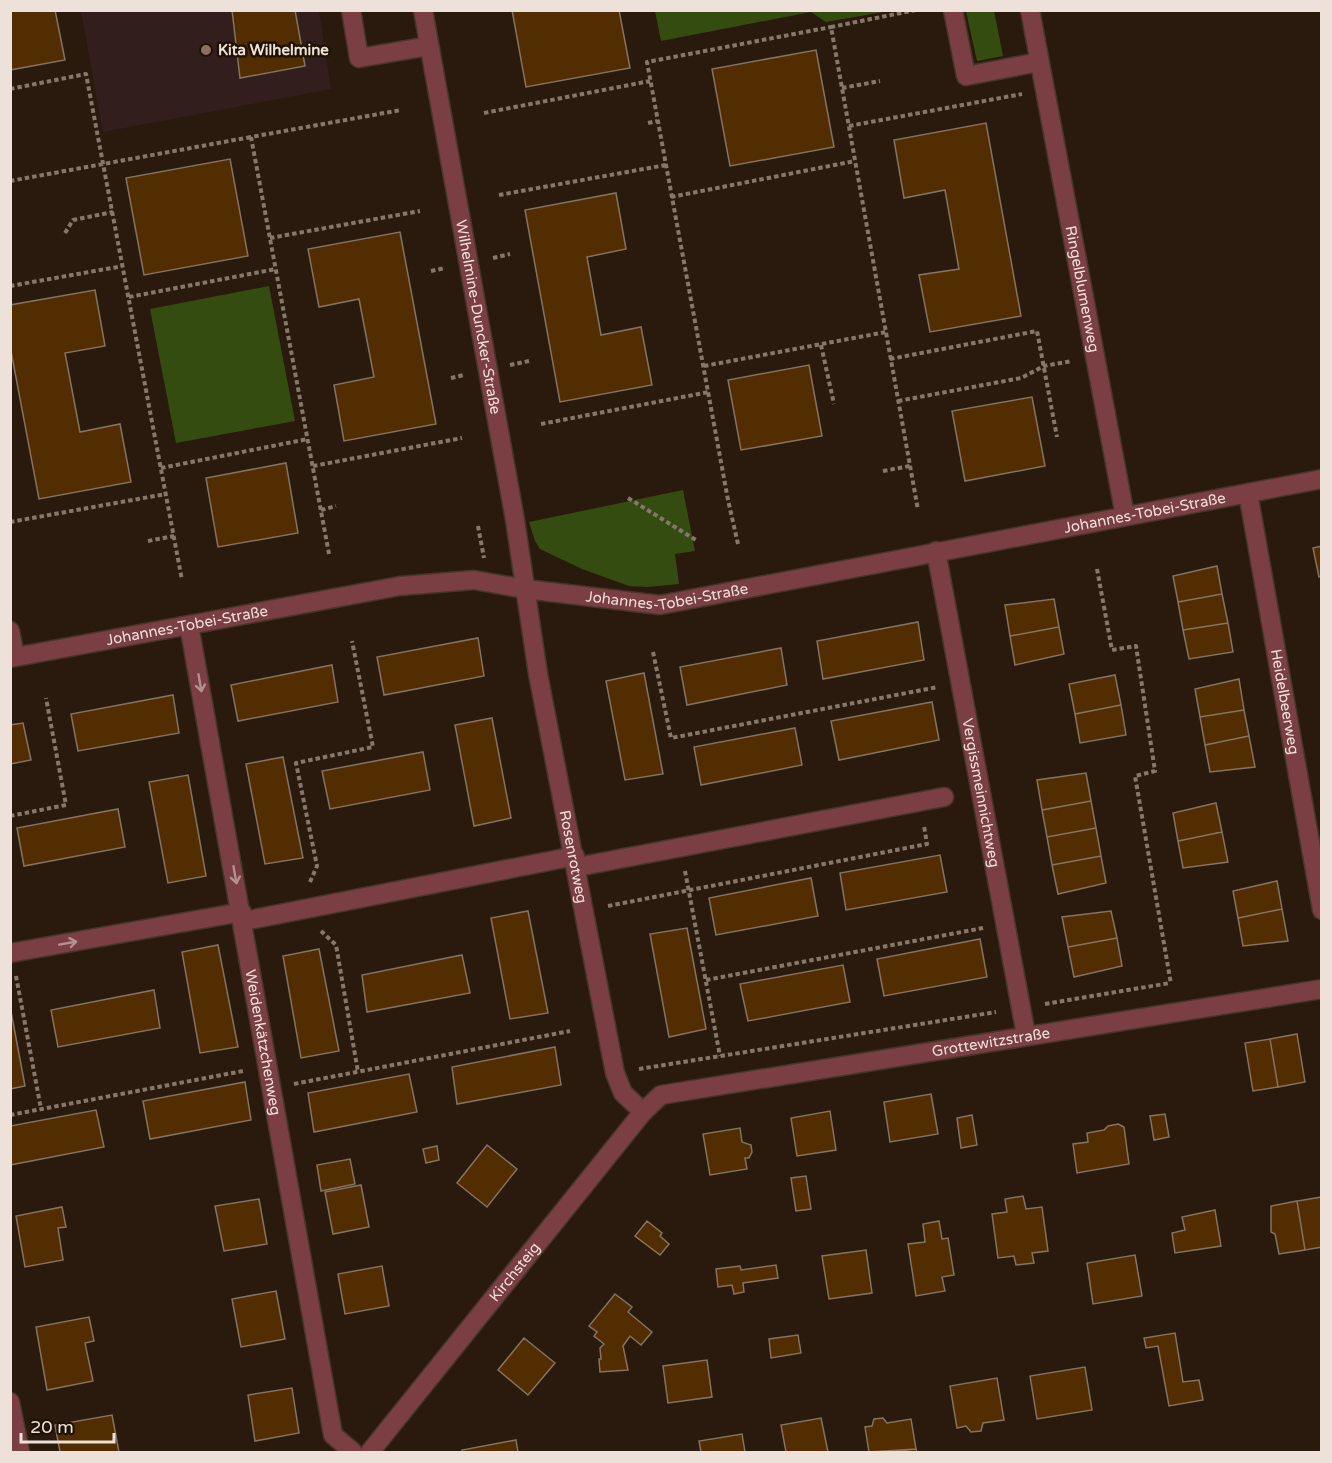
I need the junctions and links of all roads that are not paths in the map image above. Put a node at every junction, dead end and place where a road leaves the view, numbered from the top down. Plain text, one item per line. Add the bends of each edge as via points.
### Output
1 (351, 10) edge
2 (423, 10) edge
3 (953, 10) edge
4 (1030, 10) edge
5 (429, 46) junction
6 (1039, 62) junction
7 (1322, 479) edge
8 (1248, 493) junction
9 (1125, 516) junction
10 (936, 551) junction
11 (525, 589) junction
12 (189, 625) junction
13 (10, 631) edge
14 (13, 658) edge
15 (944, 797) dead end
16 (576, 862) junction
17 (1322, 910) edge
18 (243, 916) junction
19 (11, 953) edge
20 (1322, 989) edge
21 (1026, 1035) junction
22 (661, 1095) joint
23 (643, 1112) junction
24 (10, 1402) edge
25 (20, 1452) edge
26 (353, 1452) edge
27 (370, 1452) edge

1 - 5 street via 359,58
2 - 5 street, Wilhelmine-Duncker-Straße
3 - 6 street via 966,76
4 - 6 street, Ringelblumenweg
5 - 11 street, Wilhelmine-Duncker-Straße
6 - 9 street, Ringelblumenweg
7 - 8 street, Johannes-Tobei-Straße
8 - 9 street, Johannes-Tobei-Straße
8 - 17 street, Heidelbeerweg
9 - 10 street, Johannes-Tobei-Straße
10 - 11 street, Johannes-Tobei-Straße via 660,605
10 - 21 street, Vergissmeinnichtweg
11 - 12 street, Johannes-Tobei-Straße via 474,580 400,586
11 - 16 street, Rosenrotweg
12 - 14 street, Johannes-Tobei-Straße
12 -> 18 street, Weidenkätzchenweg
13 - 14 street
15 - 16 street via 680,847
16 - 18 street
16 - 23 street, Rosenrotweg via 615,1073 623,1093
19 -> 18 street
18 - 26 street, Weidenkätzchenweg via 333,1435
20 - 21 street, Grottewitzstraße
21 - 22 street, Grottewitzstraße
22 - 23 street, Kirchsteig
23 - 27 street, Kirchsteig
24 - 25 street

